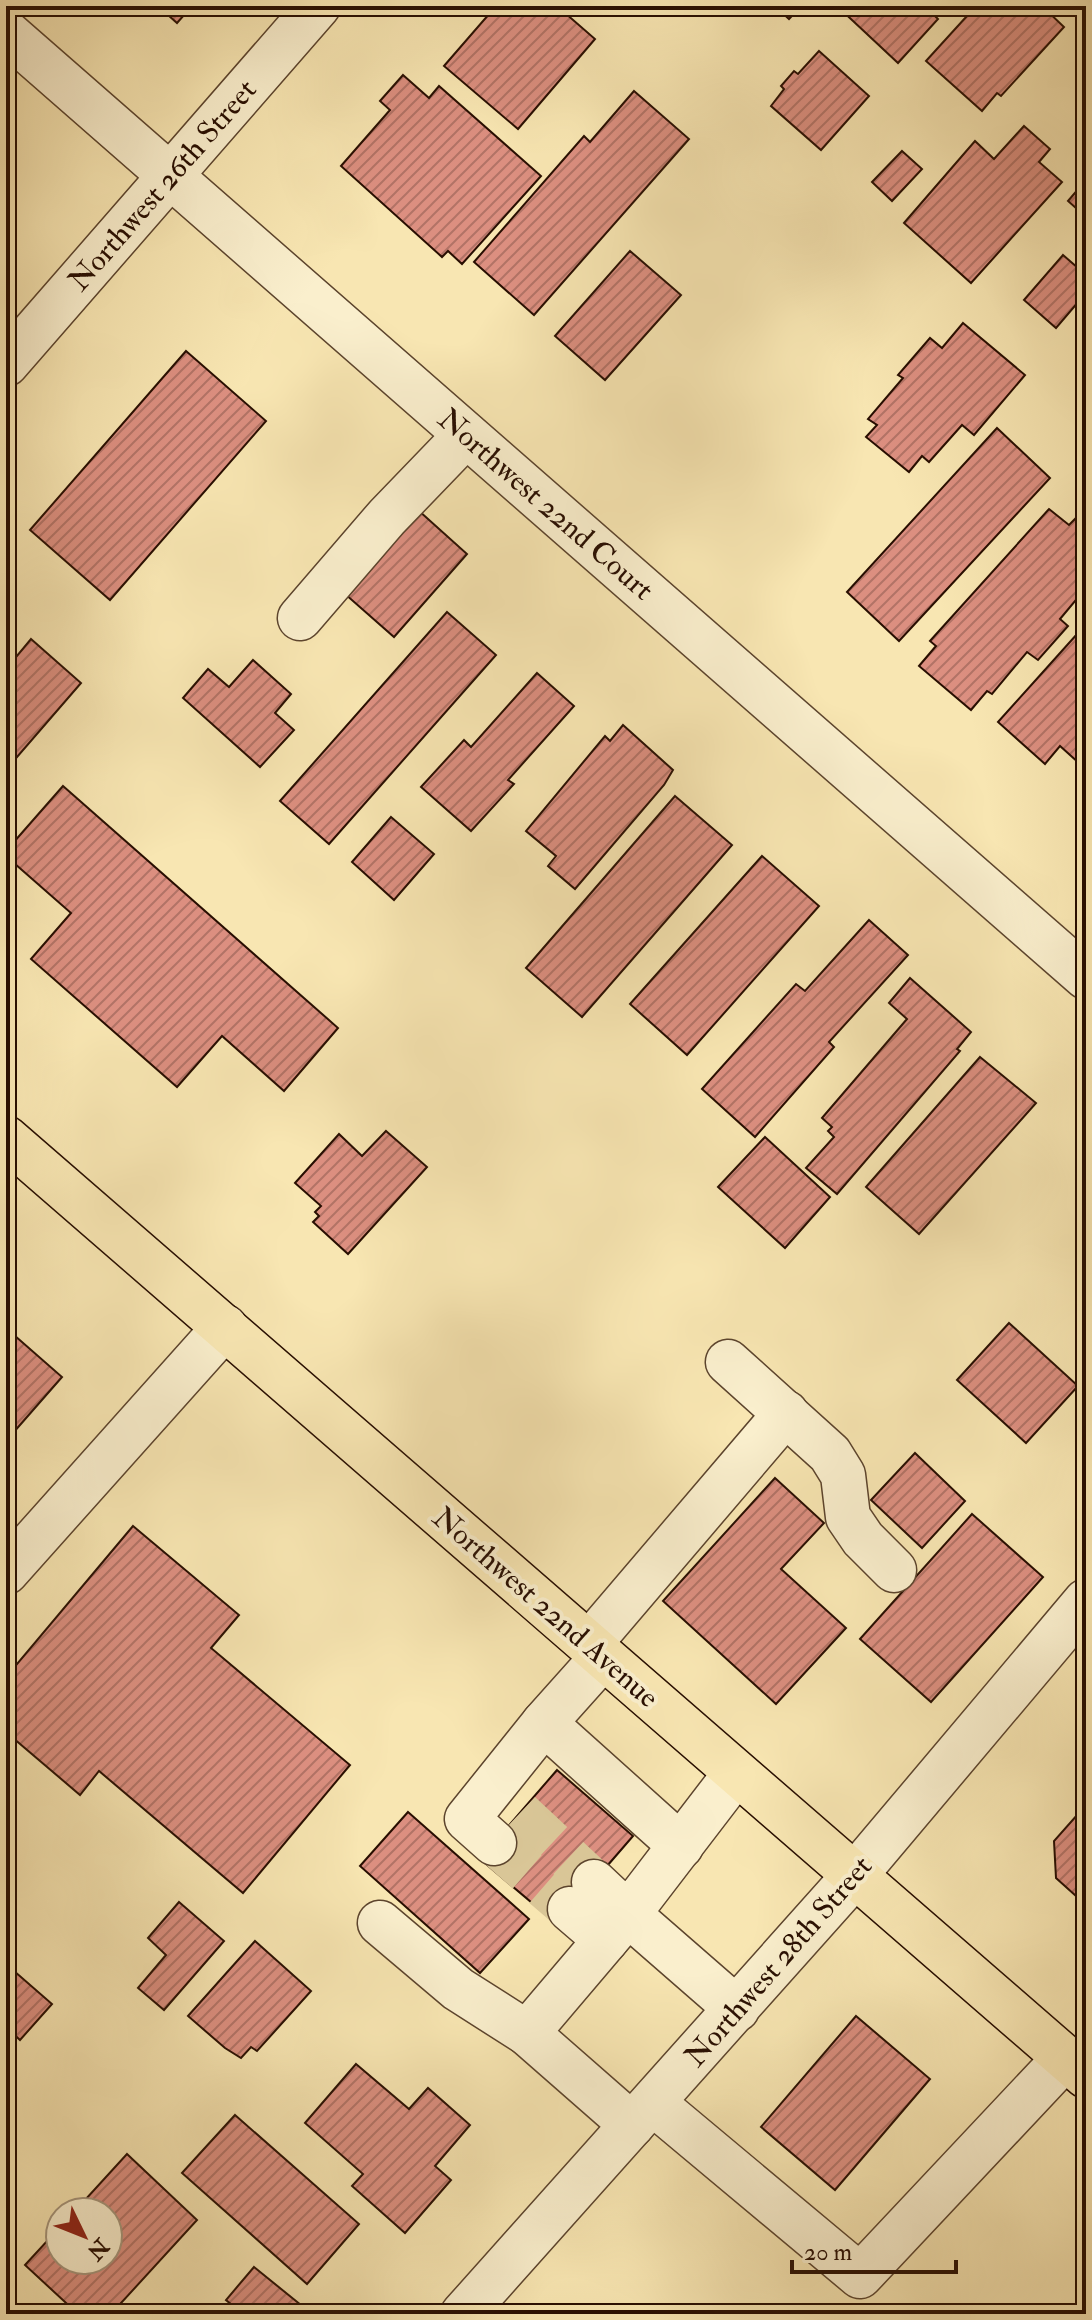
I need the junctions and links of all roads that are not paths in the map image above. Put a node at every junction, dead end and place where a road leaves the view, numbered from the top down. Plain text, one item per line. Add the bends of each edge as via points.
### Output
1 (318, 6) edge
2 (6, 32) edge
3 (171, 176) junction
4 (6, 364) edge
5 (466, 435) junction
6 (300, 618) dead end
7 (1086, 977) edge
8 (6, 1138) edge
9 (225, 1327) junction
10 (728, 1362) dead end
11 (786, 1413) junction
12 (894, 1570) dead end
13 (6, 1572) edge
14 (1086, 1601) edge
15 (596, 1651) junction
16 (544, 1723) junction
17 (736, 1773) junction
18 (502, 1815) dead end
19 (681, 1846) junction
20 (855, 1875) junction
21 (582, 1895) tunnel mouth
22 (380, 1923) dead end
23 (617, 1927) junction
24 (737, 2009) junction
25 (527, 2033) junction
26 (1075, 2067) edge
27 (642, 2114) junction
28 (463, 2314) edge

1 - 3 street, Northwest 26th Street
2 - 3 street, Northwest 22nd Court
3 - 4 street, Northwest 26th Street
3 - 5 street, Northwest 22nd Court
5 - 6 street
5 - 7 street, Northwest 22nd Court
8 - 9 main road, Northwest 22nd Avenue
9 - 13 street
9 - 15 main road, Northwest 22nd Avenue
10 - 11 street
11 - 12 street via 830,1454 843,1475 848,1517
11 - 15 street
14 - 20 street, Northwest 28th Street
15 - 16 street
15 - 17 main road, Northwest 22nd Avenue
16 - 18 street
16 - 19 street
17 - 19 street
17 - 20 main road, Northwest 22nd Avenue
19 - 23 street
20 - 24 street, Northwest 28th Street
20 - 26 main road, Northwest 22nd Avenue
21 - 23 street
22 - 25 street via 458,1989
23 - 24 street
23 - 25 street
24 - 27 street, Northwest 28th Street
25 - 27 street
26 - 27 street via 860,2276
27 - 28 street, Northwest 28th Street

